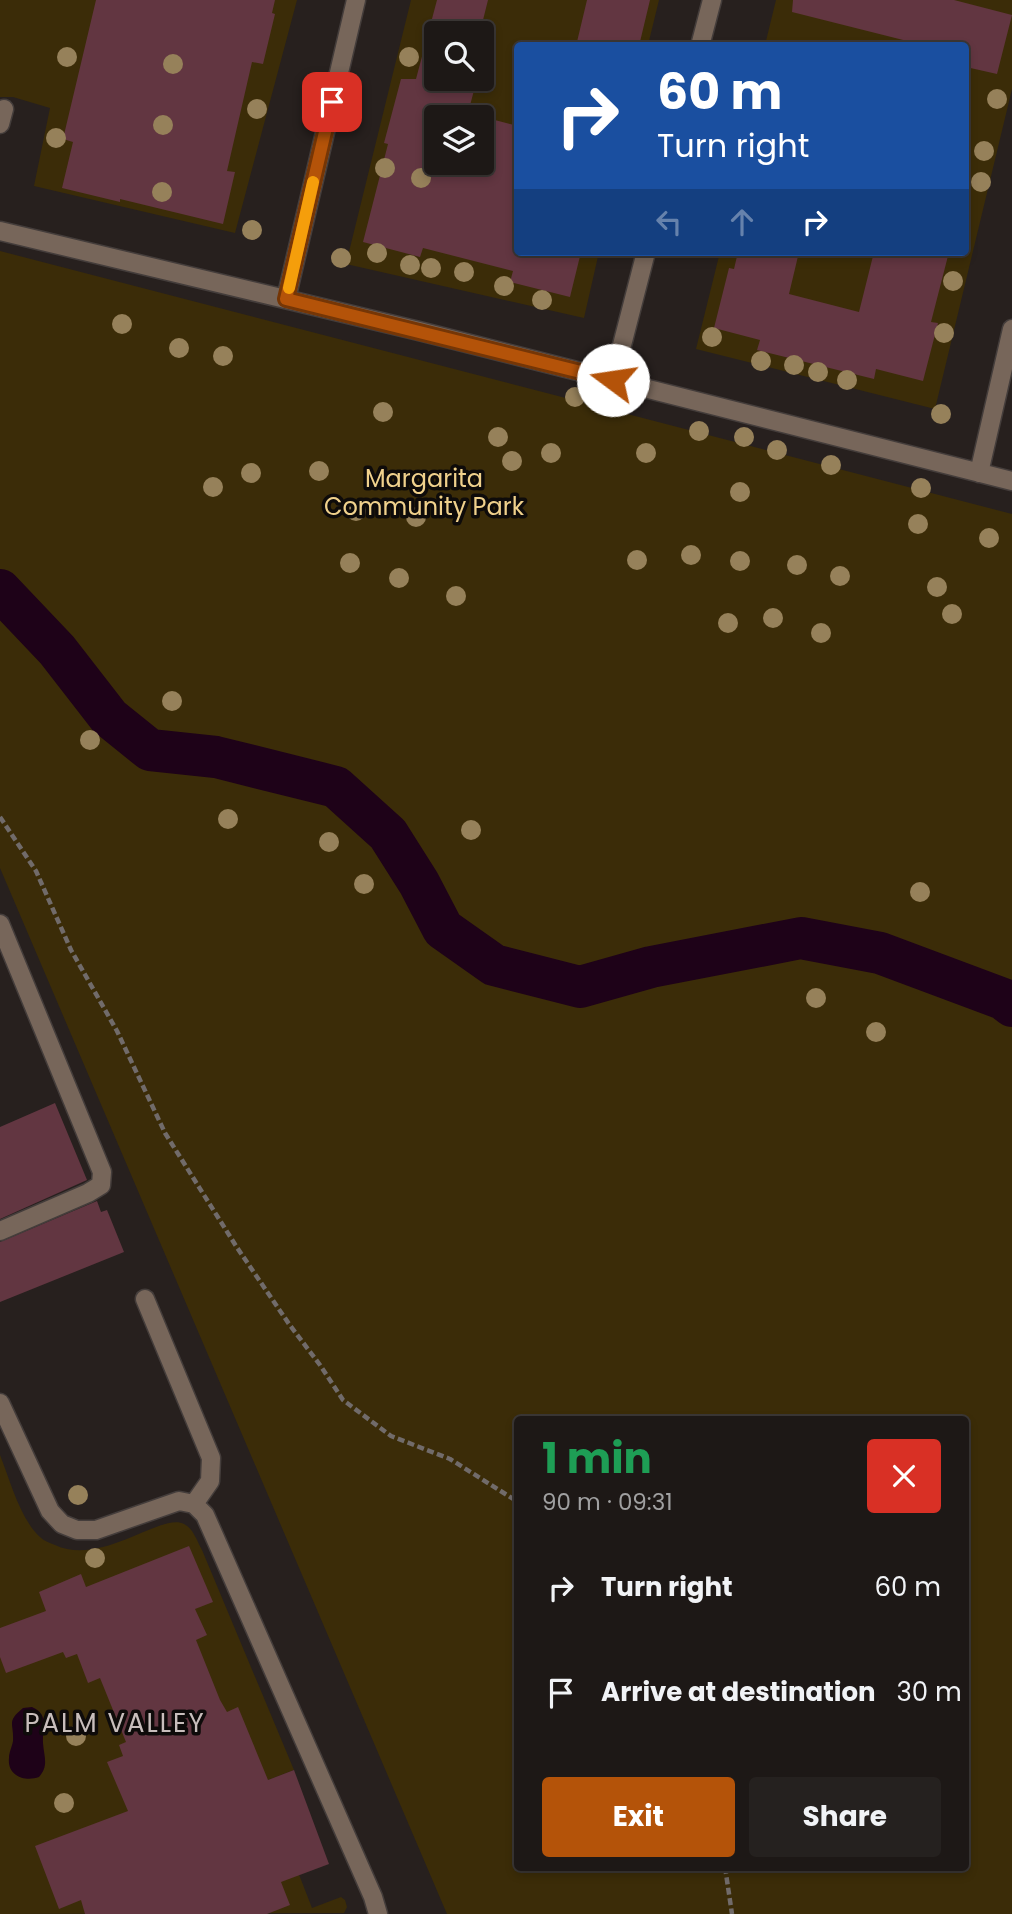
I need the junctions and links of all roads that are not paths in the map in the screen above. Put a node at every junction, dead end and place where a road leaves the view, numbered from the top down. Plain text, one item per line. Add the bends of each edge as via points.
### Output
1 (356, 0) edge
2 (712, 0) edge
3 (701, 42) edge
4 (0, 231) edge
5 (645, 256) edge
6 (286, 299) junction
7 (1012, 329) edge
8 (613, 380) junction
9 (979, 473) junction
10 (1012, 481) edge
11 (0, 924) edge
12 (0, 1231) edge
13 (145, 1299) dead end
14 (0, 1403) edge
15 (194, 1504) junction
16 (378, 1914) edge

1 - 6 lane
2 - 3 lane
4 - 6 lane
5 - 8 lane
6 - 8 lane
7 - 9 lane
8 - 9 lane
9 - 10 lane
11 - 12 lane via 102,1172 101,1185 88,1193
13 - 15 lane via 211,1458 210,1481
14 - 15 lane via 50,1511 62,1524 96,1530 179,1501
15 - 16 lane via 205,1516

